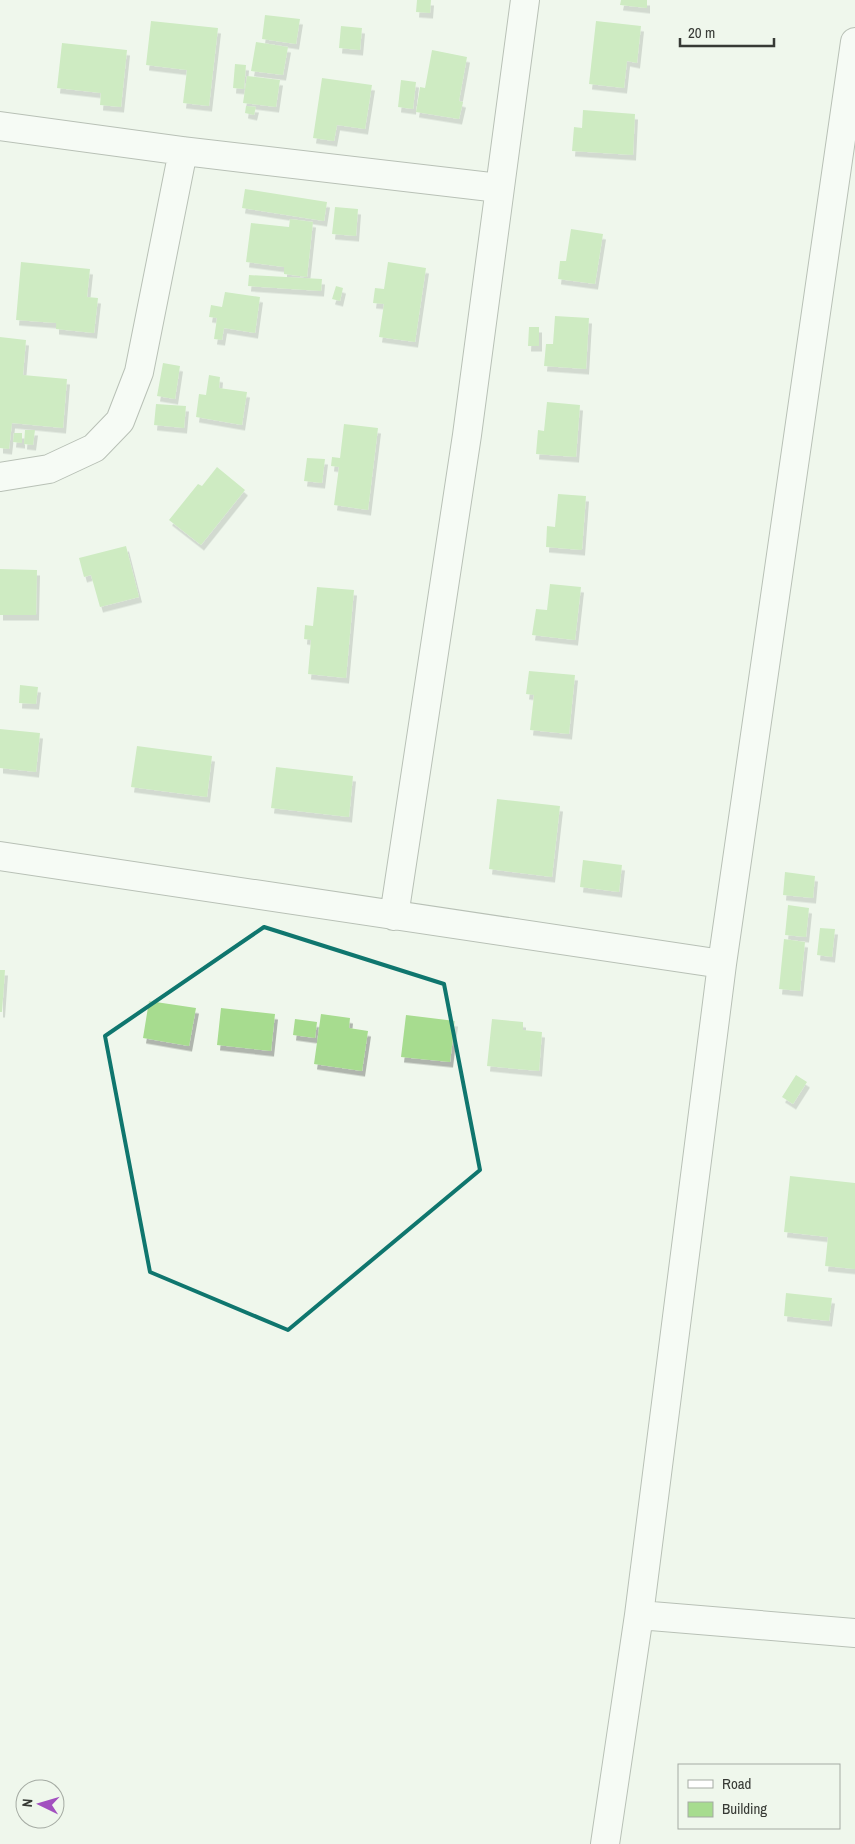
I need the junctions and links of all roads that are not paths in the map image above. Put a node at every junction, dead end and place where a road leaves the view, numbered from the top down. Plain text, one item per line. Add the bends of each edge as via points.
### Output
1 (525, 0) edge
2 (855, 42) edge
3 (0, 126) edge
4 (183, 151) junction
5 (499, 188) junction
6 (0, 477) edge
7 (0, 856) edge
8 (394, 916) junction
9 (722, 964) junction
10 (639, 1615) junction
11 (855, 1633) edge
12 (605, 1844) edge

1 - 5 street
2 - 9 street
3 - 4 street
4 - 5 street
4 - 6 street via 139,372 120,422 87,452 48,469
5 - 8 street via 467,435
7 - 8 street
8 - 9 street
9 - 10 street
10 - 11 street
10 - 12 street

